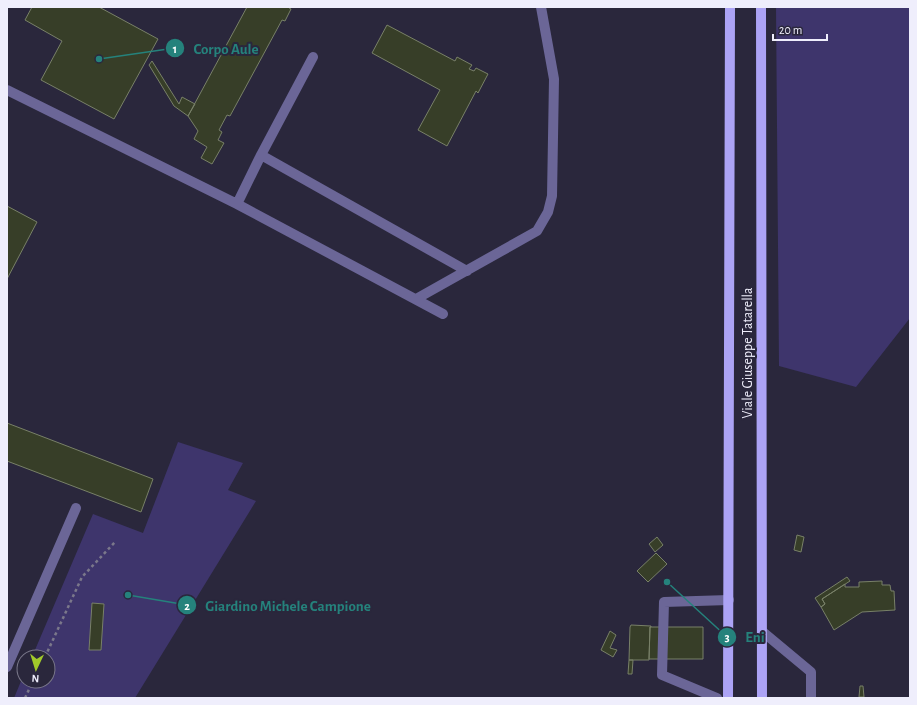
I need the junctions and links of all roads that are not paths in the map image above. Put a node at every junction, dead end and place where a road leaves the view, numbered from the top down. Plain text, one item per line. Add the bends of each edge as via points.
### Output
1 (541, 7) edge
2 (730, 7) edge
3 (761, 7) edge
4 (313, 57) dead end
5 (7, 90) edge
6 (261, 155) junction
7 (237, 204) junction
8 (467, 271) junction
9 (416, 299) junction
10 (444, 314) dead end
11 (76, 508) dead end
12 (728, 600) junction
13 (763, 632) junction
14 (7, 668) edge
15 (717, 698) edge
16 (728, 698) edge
17 (762, 698) edge
18 (811, 698) edge

1 - 8 street via 554,78 552,196 548,212 537,231
2 - 12 main road, Viale Giuseppe Tatarella
3 - 13 main road, Viale Giuseppe Tatarella
4 - 6 street
5 - 7 street
6 - 7 street
6 - 8 street
7 - 9 street
8 - 9 street
9 - 10 street
11 - 14 street
12 - 15 street via 664,602 662,675
12 - 16 main road, Viale Giuseppe Tatarella
13 - 17 main road, Viale Giuseppe Tatarella
13 - 18 street via 811,672

